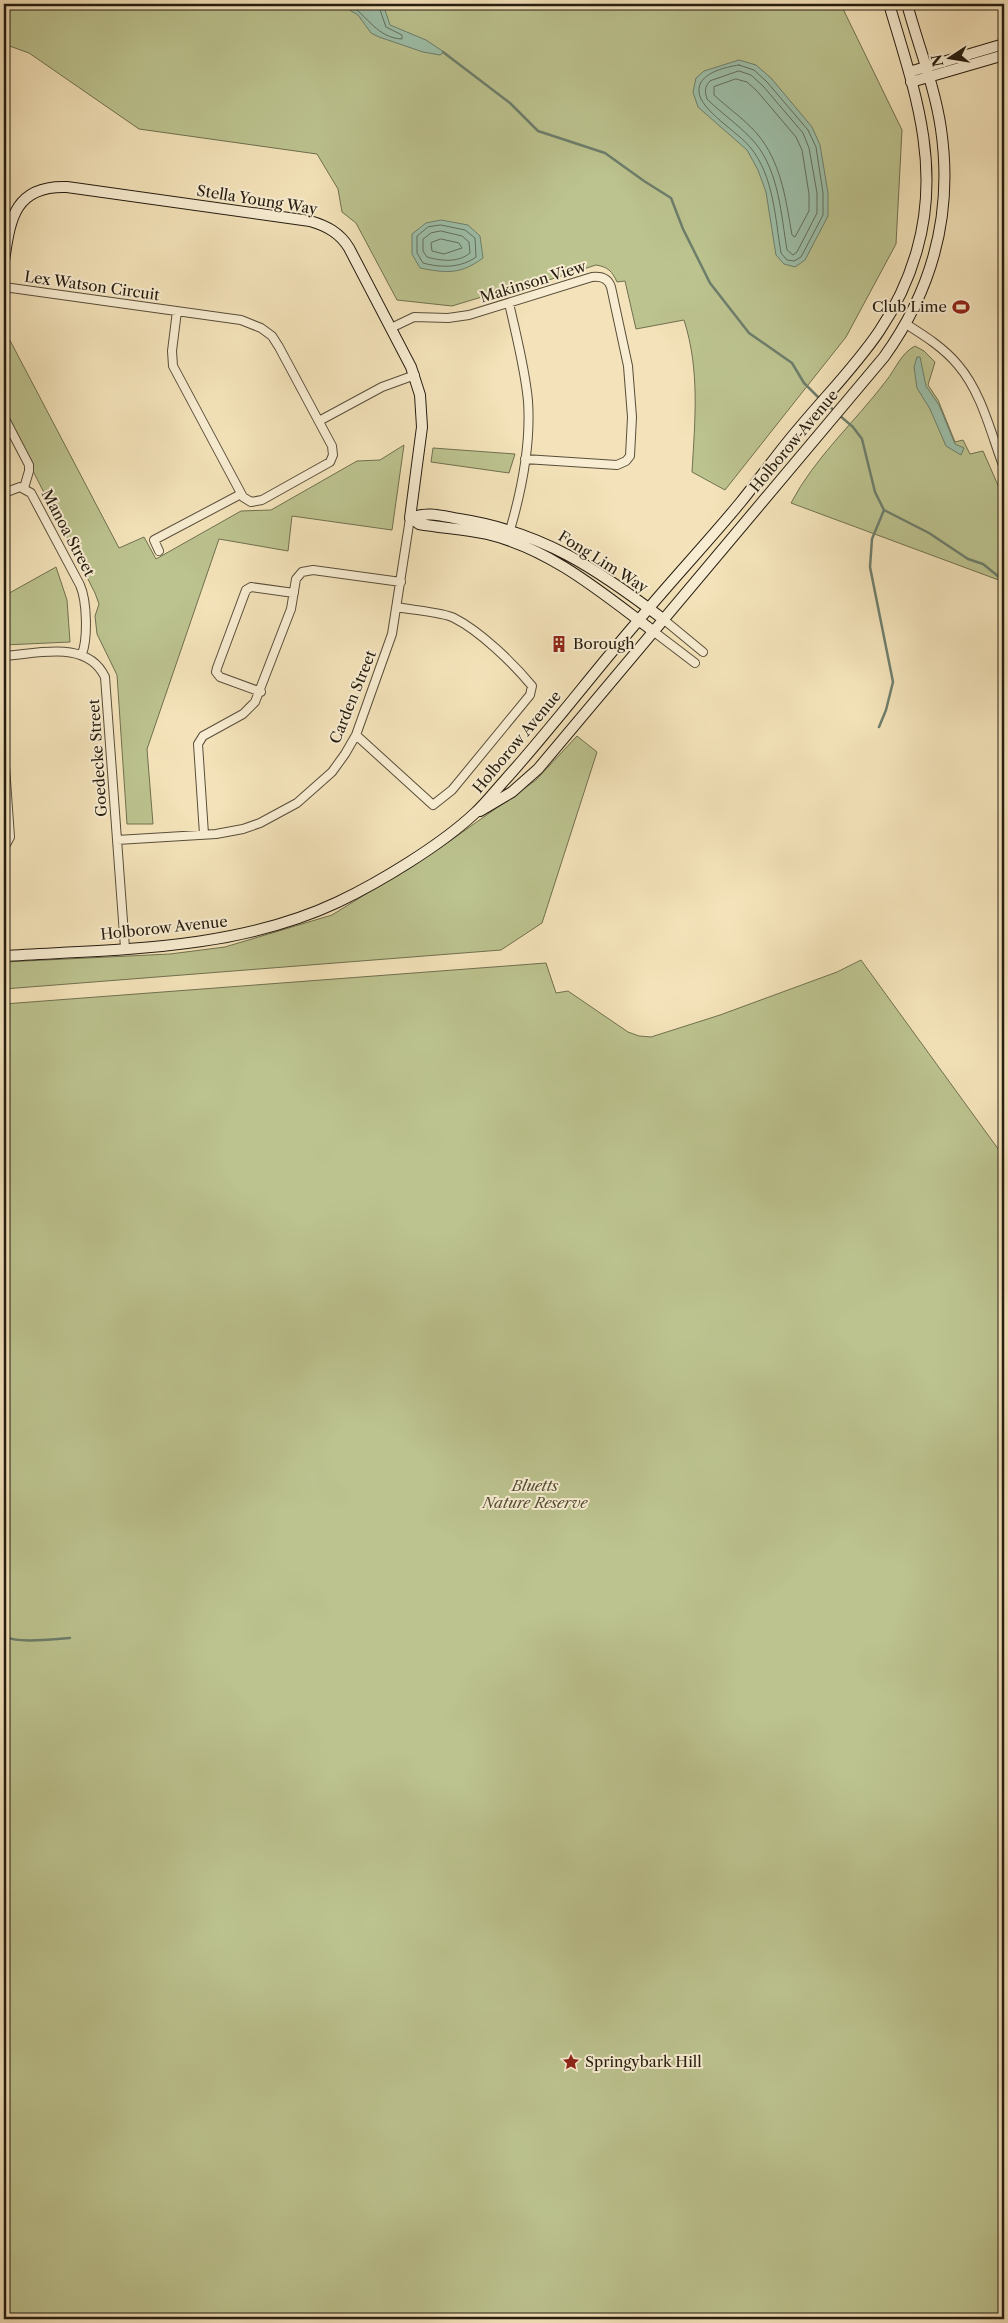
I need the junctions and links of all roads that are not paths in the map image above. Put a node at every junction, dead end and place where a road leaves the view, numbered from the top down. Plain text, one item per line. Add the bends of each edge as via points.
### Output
1 (888, 4) edge
2 (907, 4) edge
3 (1004, 44) edge
4 (1004, 55) edge
5 (926, 72) junction
6 (910, 77) junction
7 (4, 261) edge
8 (4, 287) edge
9 (509, 303) junction
10 (177, 311) junction
11 (891, 314) junction
12 (906, 324) junction
13 (391, 328) junction
14 (415, 375) junction
15 (4, 417) edge
16 (318, 421) junction
17 (525, 459) junction
18 (1004, 468) edge
19 (24, 488) junction
20 (4, 492) edge
21 (240, 494) junction
22 (410, 518) joint
23 (510, 530) junction
24 (159, 550) dead end
25 (401, 582) junction
26 (294, 593) junction
27 (397, 607) junction
28 (649, 608) junction
29 (663, 619) junction
30 (638, 620) junction
31 (653, 631) junction
32 (703, 652) dead end
33 (82, 654) junction
34 (4, 656) edge
35 (695, 663) dead end
36 (261, 692) junction
37 (356, 735) junction
38 (4, 752) edge
39 (476, 813) junction
40 (204, 834) junction
41 (118, 840) junction
42 (4, 848) edge
43 (125, 948) junction
44 (4, 956) edge

1 - 6 main road, Holborow Avenue
2 - 5 main road, Holborow Avenue
3 - 5 main road
4 - 5 main road
5 - 6 main road
5 - 12 main road, Holborow Avenue via 941,128 943,205 932,263
6 - 11 main road, Holborow Avenue via 924,133 927,189 919,245
7 - 13 main road, Stella Young Way via 15,210 29,197 53,188 67,187 310,221 330,229 345,243
8 - 10 street, Lex Watson Circuit
9 - 13 street, Makinson View via 456,318 414,317
9 - 17 street via 526,385
9 - 17 street, Makinson View via 592,277 605,279 611,286 630,382 632,434 626,461 614,466
10 - 16 street, Lex Watson Circuit via 248,322 267,332 280,347
10 - 21 street, Lex Watson Circuit via 173,366
11 - 12 main road
11 - 28 main road, Holborow Avenue via 870,345
12 - 18 street via 942,349 964,373
12 - 29 main road, Holborow Avenue via 884,357
13 - 14 main road, Stella Young Way
14 - 16 street via 382,387
14 - 22 main road, Stella Young Way via 421,400 422,427
15 - 19 street, Manoa Street via 28,465
16 - 21 street, Lex Watson Circuit via 333,450 333,458 328,464 259,501 247,500
17 - 23 street
19 - 20 street, Manoa Street via 16,487
19 - 33 street, Manoa Street via 32,495 82,590 86,640
21 - 24 street via 154,540
22 - 25 street, Carden Street
23 - 28 main road, Fong Lim Way via 559,549
23 - 30 main road, Fong Lim Way via 422,513 411,518 419,524 487,534 549,557
25 - 26 street via 311,569 297,577
25 - 27 street, Carden Street
26 - 36 street
26 - 36 street via 251,587 246,590 217,668 220,677
27 - 37 street, Carden Street via 392,634
27 - 37 street via 453,617 525,677 532,686 530,695 452,790 433,804
28 - 29 main road, Fong Lim Way
28 - 30 main road, Holborow Avenue
29 - 31 main road, Holborow Avenue
29 - 32 street
30 - 31 main road, Fong Lim Way
30 - 39 main road, Holborow Avenue
31 - 35 street
31 - 39 main road, Holborow Avenue via 538,769 512,792
33 - 34 street via 65,651
33 - 41 street, Goedecke Street via 100,668 106,682
36 - 40 street via 248,710 206,734 199,742
37 - 40 street, Carden Street via 332,772 297,803 252,826
38 - 42 street via 10,837
39 - 43 main road, Holborow Avenue via 388,874 311,913 227,938
40 - 41 street, Carden Street
41 - 43 street, Goedecke Street
43 - 44 main road, Holborow Avenue

